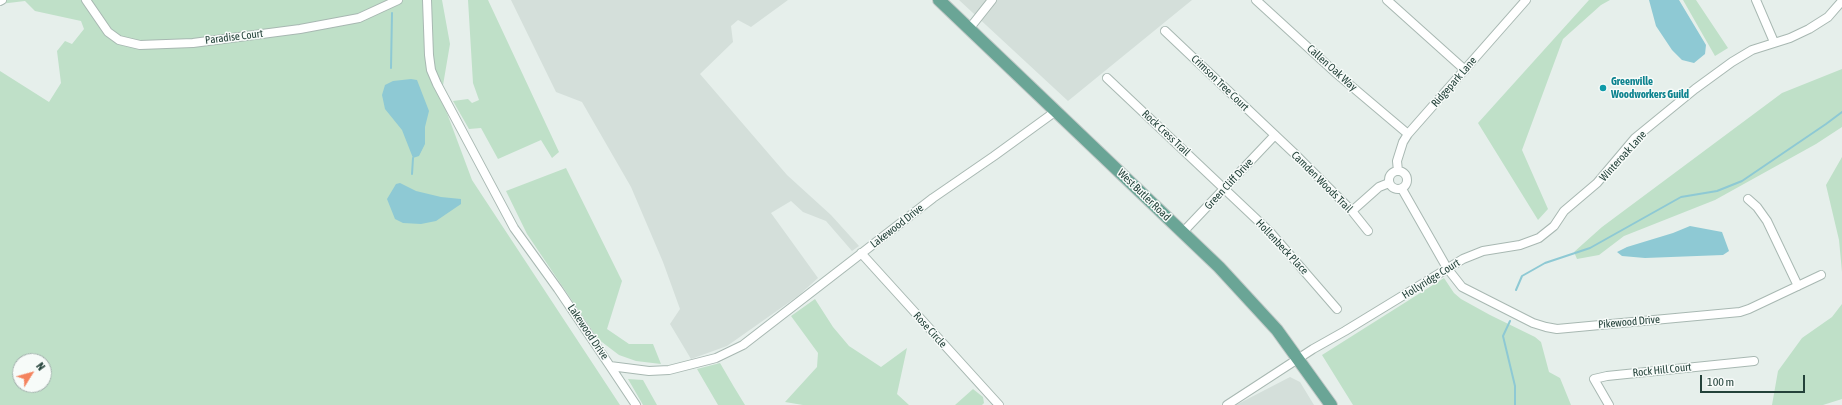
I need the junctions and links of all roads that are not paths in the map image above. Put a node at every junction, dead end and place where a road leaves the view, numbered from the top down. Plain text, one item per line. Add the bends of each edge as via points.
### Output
1 (86, 0) edge
2 (398, 0) edge
3 (427, 0) edge
4 (939, 0) edge
5 (992, 0) edge
6 (1256, 0) edge
7 (1387, 0) edge
8 (1756, 0) edge
9 (1523, 1) edge
10 (1842, 1) edge
11 (969, 29) junction
12 (1165, 31) dead end
13 (1774, 42) junction
14 (1465, 70) junction
15 (1107, 78) dead end
16 (1056, 111) junction
17 (1408, 134) junction
18 (1274, 135) junction
19 (1398, 171) junction
20 (1389, 183) junction
21 (1225, 188) junction
22 (1402, 189) junction
23 (1748, 199) dead end
24 (1352, 211) junction
25 (1564, 211) joint
26 (1368, 230) dead end
27 (1183, 232) junction
28 (861, 253) junction
29 (1447, 268) junction
30 (1822, 275) dead end
31 (1798, 286) junction
32 (1337, 309) dead end
33 (1297, 358) junction
34 (1754, 361) dead end
35 (610, 366) junction
36 (636, 405) edge
37 (999, 405) edge
38 (1226, 405) edge
39 (1332, 405) edge
40 (1609, 405) edge

1 - 2 street, Paradise Court via 108,32 119,40 140,45 193,42 300,29 359,18
3 - 35 street, Lakewood Drive via 429,55 431,70 437,84 514,228
4 - 11 main road, West Butler Road
5 - 11 street
6 - 17 street, Callen Oak Way
7 - 14 street
8 - 13 street
9 - 14 street, Ridgepark Lane
10 - 13 street, Winteroak Lane via 1828,17 1809,29
11 - 16 main road, West Butler Road
12 - 18 street, Crimson Tree Court
13 - 25 street, Winteroak Lane via 1752,50 1695,89 1635,138 1597,183
14 - 17 street, Ridgepark Lane
15 - 21 street, Rock Cress Trail
16 - 27 main road, West Butler Road
16 - 28 street, Lakewood Drive via 933,198
17 - 19 street, Ridgepark Lane via 1397,161
18 - 21 street, Green Cliff Drive
18 - 24 street, Camden Woods Trail
19 - 20 street via 1391,174
19 - 22 street via 1407,177 1407,183
20 - 22 street via 1395,189
20 - 24 street via 1379,187
21 - 27 street, Green Cliff Drive
21 - 32 street, Hollenbeck Place via 1271,233
22 - 29 street
23 - 31 street via 1767,221
24 - 26 street, Camden Woods Trail
25 - 29 street, Hollyridge Court via 1554,226 1538,238 1520,245 1483,250
27 - 33 main road, West Butler Road via 1249,299 1277,330
28 - 35 street, Lakewood Drive via 752,338 727,353 700,363 669,370 649,371
28 - 37 street, Rose Circle
29 - 31 street, Pikewood Drive via 1462,287 1533,323 1557,329 1740,312
29 - 33 street, Hollyridge Court
30 - 31 street, Pikewood Drive
33 - 38 street, Hollyridge Court
33 - 39 main road, West Butler Road
34 - 40 street, Rock Hill Court via 1594,379
35 - 36 street

